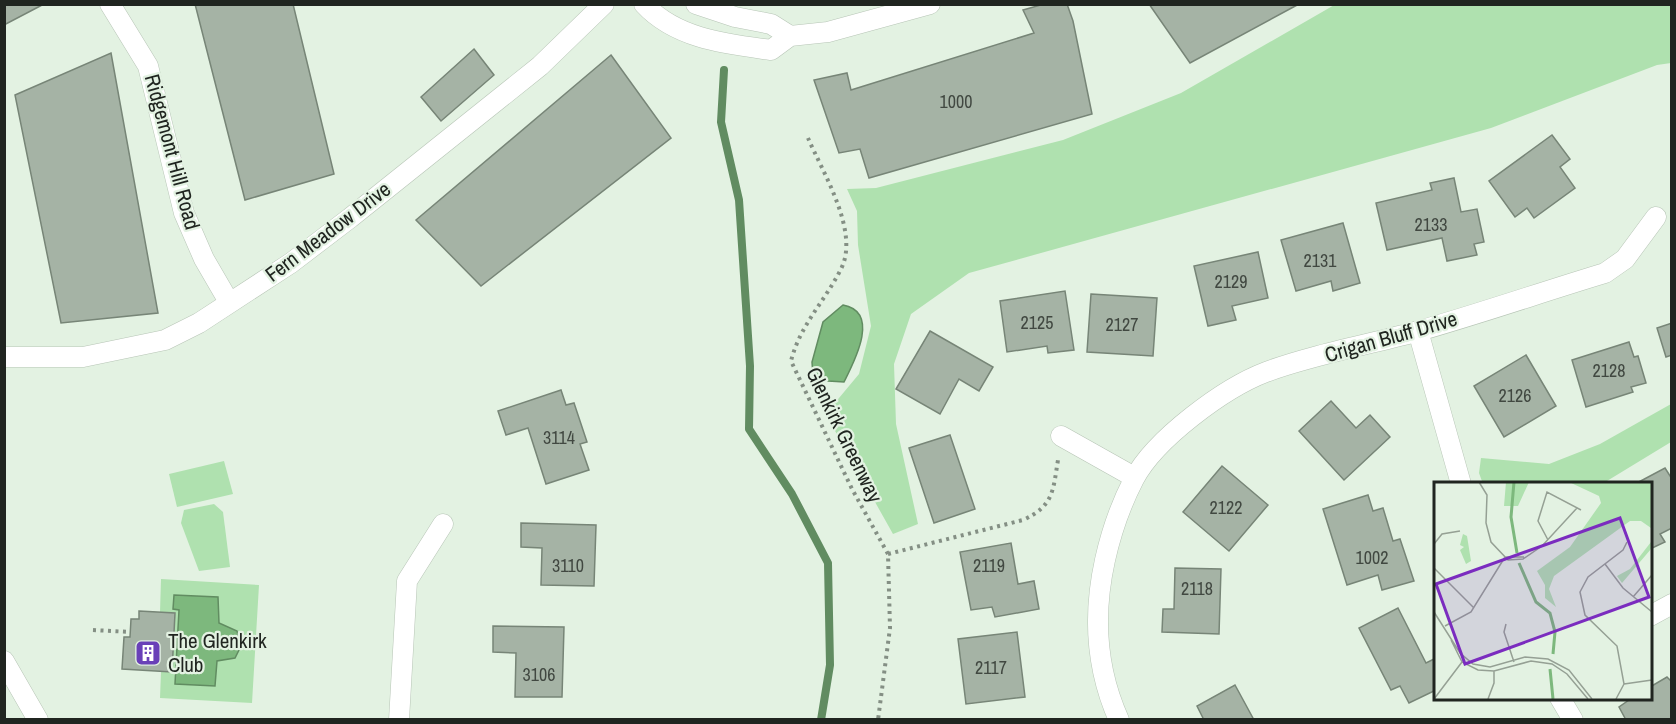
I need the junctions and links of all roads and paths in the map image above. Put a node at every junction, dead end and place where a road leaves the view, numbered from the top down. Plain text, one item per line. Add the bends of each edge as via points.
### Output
1 (110, 4) edge
2 (604, 4) edge
3 (644, 4) edge
4 (696, 4) edge
5 (930, 4) edge
6 (790, 36) junction
7 (808, 138) dead end
8 (1656, 217) dead end
9 (229, 302) junction
10 (1418, 331) junction
11 (4, 357) edge
12 (1061, 436) joint
13 (1134, 477) junction
14 (1460, 482) edge
15 (443, 524) dead end
16 (888, 554) junction
17 (1671, 604) edge
18 (1652, 615) edge
19 (93, 630) dead end
20 (130, 632) dead end
21 (4, 662) edge
22 (9, 682) edge
23 (1561, 700) edge
24 (38, 720) edge
25 (399, 720) edge
26 (878, 720) edge
27 (1119, 720) edge
28 (1573, 720) edge

1 - 9 street, Ridgemont Hill Road via 148,66 184,213
2 - 9 street, Fern Meadow Drive via 540,66 350,218 291,263
3 - 6 street via 663,20 691,34 726,44 771,50
4 - 6 street via 771,24
5 - 6 street via 828,32
7 - 16 path, Glenkirk Greenway via 848,240 843,267 796,341 791,361
8 - 10 street, Crigan Bluff Drive via 1624,259 1605,273
9 - 11 street, Fern Meadow Drive via 191,328 141,347 83,357
10 - 13 street, Crigan Bluff Drive via 1267,372 1238,385 1169,436
10 - 14 street
12 - 13 street
12 - 16 path via 1053,493 1041,512
13 - 27 street, Crigan Bluff Drive via 1109,542 1098,609 1105,681
15 - 25 street via 407,581
16 - 26 path, Glenkirk Greenway via 890,628
17 - 18 street
19 - 20 path
21 - 22 street
22 - 24 street
23 - 28 street

